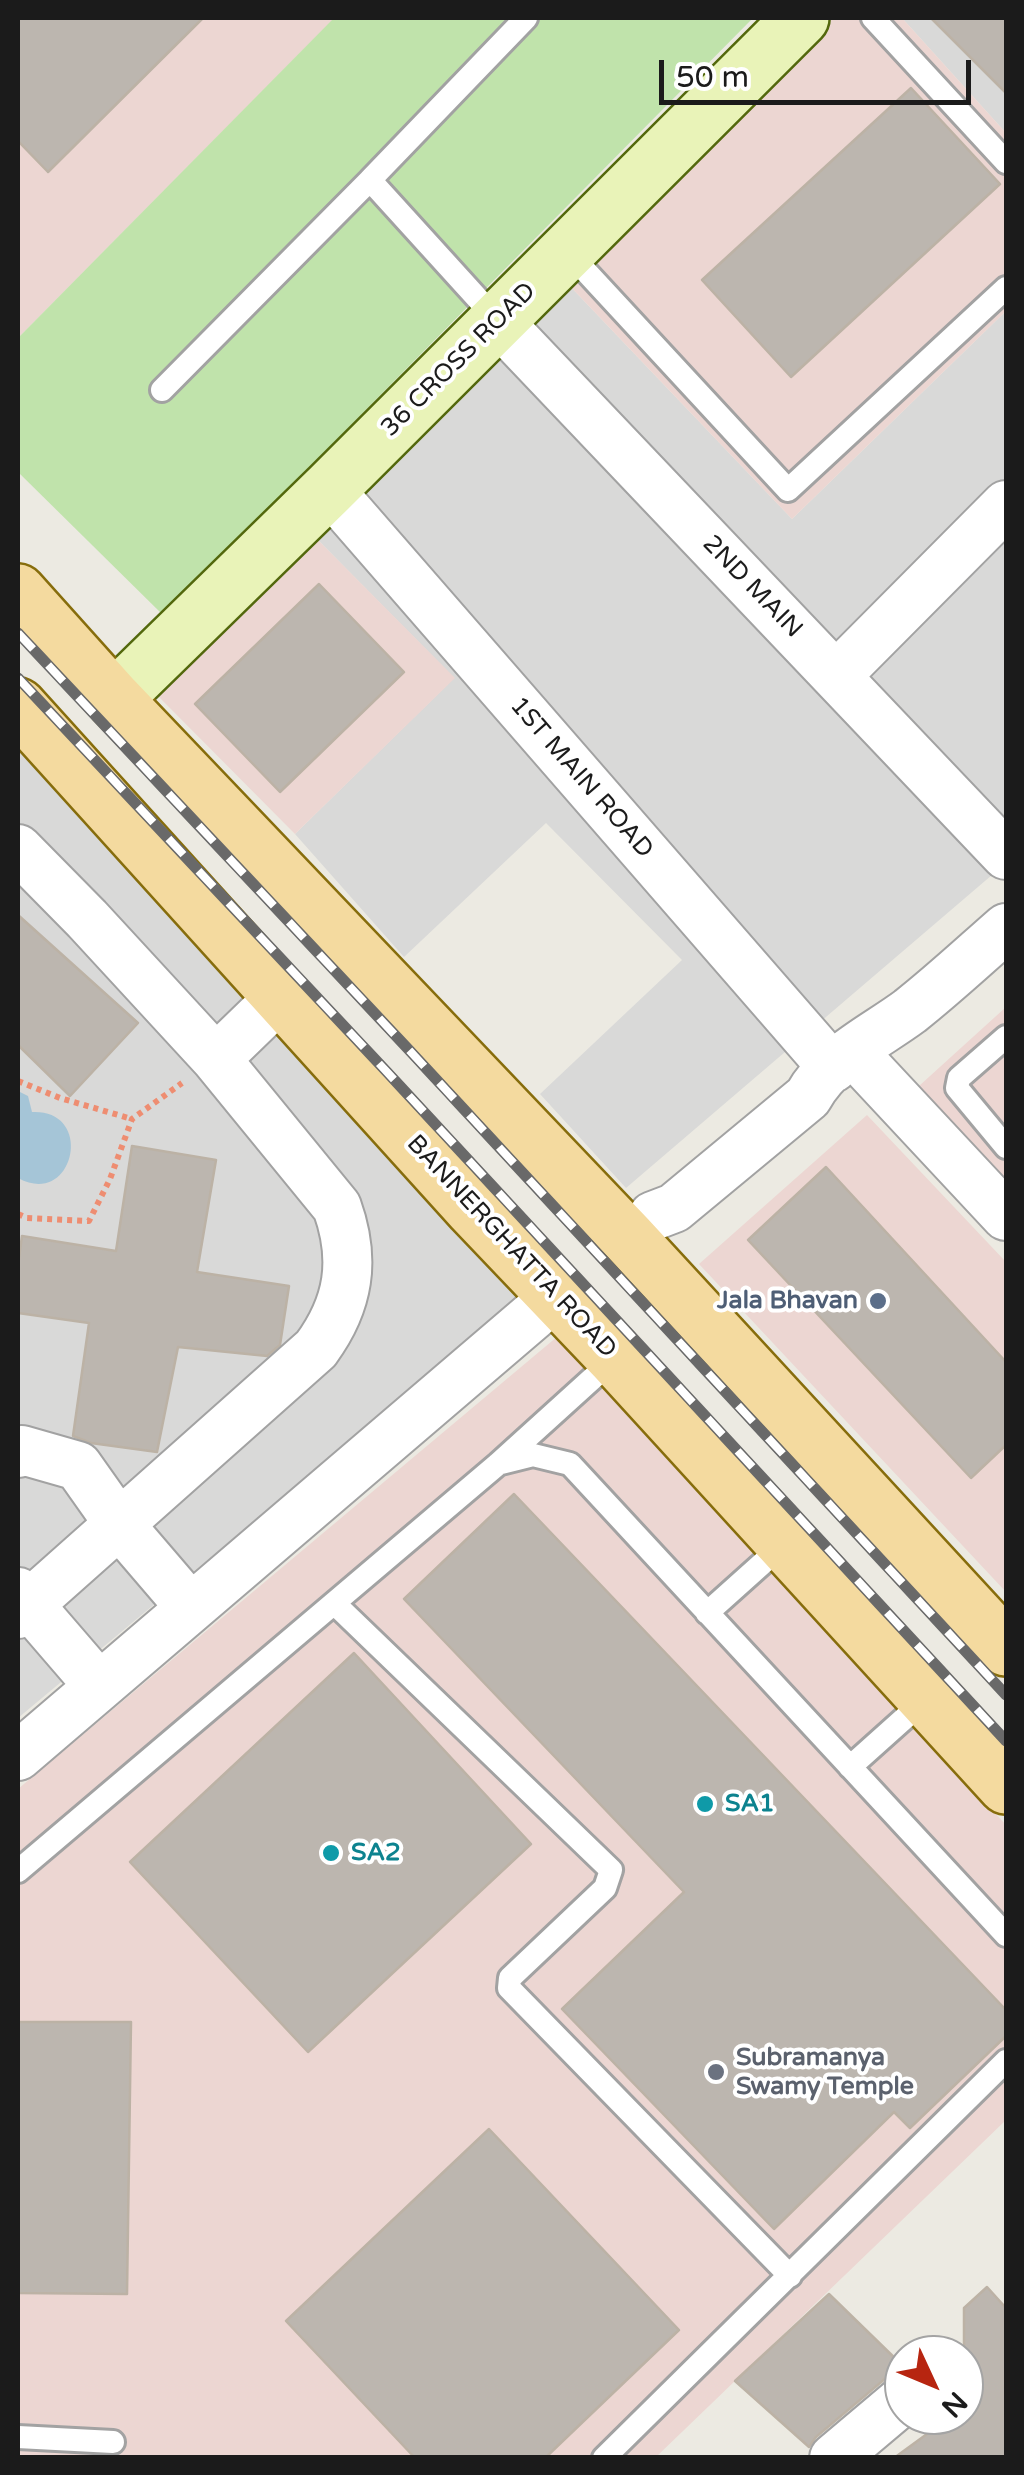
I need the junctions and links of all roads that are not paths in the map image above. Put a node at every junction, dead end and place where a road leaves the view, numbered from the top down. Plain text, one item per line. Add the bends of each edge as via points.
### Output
1 (526, 18) edge
2 (800, 18) edge
3 (872, 18) edge
4 (1006, 162) edge
5 (370, 180) junction
6 (567, 252) junction
7 (1006, 288) edge
8 (498, 320) junction
9 (162, 390) dead end
10 (330, 489) junction
11 (1006, 505) edge
12 (18, 592) edge
13 (836, 676) junction
14 (114, 699) junction
15 (18, 706) edge
16 (18, 849) edge
17 (1006, 854) edge
18 (1006, 911) edge
19 (1006, 928) edge
20 (280, 997) junction
21 (1006, 1038) edge
22 (216, 1059) junction
23 (843, 1059) junction
24 (1006, 1146) edge
25 (1006, 1216) edge
26 (640, 1227) junction
27 (556, 1296) junction
28 (614, 1358) junction
29 (18, 1453) edge
30 (498, 1464) junction
31 (119, 1524) junction
32 (784, 1544) junction
33 (334, 1602) junction
34 (21, 1604) edge
35 (191, 1608) junction
36 (707, 1613) junction
37 (1006, 1648) edge
38 (99, 1686) junction
39 (927, 1697) junction
40 (18, 1756) edge
41 (850, 1767) junction
42 (1006, 1786) edge
43 (18, 1871) edge
44 (1006, 1935) edge
45 (1006, 2061) edge
46 (790, 2276) junction
47 (884, 2416) edge
48 (18, 2436) edge
49 (112, 2442) dead end
50 (604, 2458) edge
51 (834, 2458) edge

1 - 5 lane
2 - 6 street, 36 CROSS ROAD
3 - 4 lane
5 - 8 lane
5 - 9 lane
6 - 7 lane via 788,490
6 - 8 street, 36 CROSS ROAD
8 - 10 street, 36 CROSS ROAD
8 - 13 street, 2ND MAIN
10 - 14 street, 36 CROSS ROAD
10 - 23 street, 1ST MAIN ROAD
11 - 13 street
12 - 14 main road
13 - 17 street, 2ND MAIN
14 - 26 main road
15 - 20 main road, BANNERGHATTA ROAD
16 - 22 street
18 - 23 street
19 - 23 street
20 - 22 street
20 - 27 main road, BANNERGHATTA ROAD
21 - 24 lane via 956,1088
22 - 31 street via 337,1208 346,1232 348,1283 316,1348
23 - 25 street, 1ST MAIN ROAD
23 - 26 street via 799,1084 665,1197
26 - 37 main road
27 - 28 main road, BANNERGHATTA ROAD
27 - 35 street
28 - 30 lane
28 - 32 main road, BANNERGHATTA ROAD
29 - 31 street via 78,1466
30 - 33 lane
30 - 36 lane via 533,1455 570,1464
31 - 34 street
31 - 35 street
32 - 36 lane
32 - 39 main road, BANNERGHATTA ROAD
33 - 43 lane
33 - 46 lane via 610,1870 605,1888 510,1978 509,1988
34 - 38 street
35 - 38 street
36 - 41 lane
38 - 40 street
39 - 41 lane
39 - 42 main road, BANNERGHATTA ROAD
41 - 44 lane
45 - 46 lane
46 - 50 lane
47 - 51 street
48 - 49 lane

